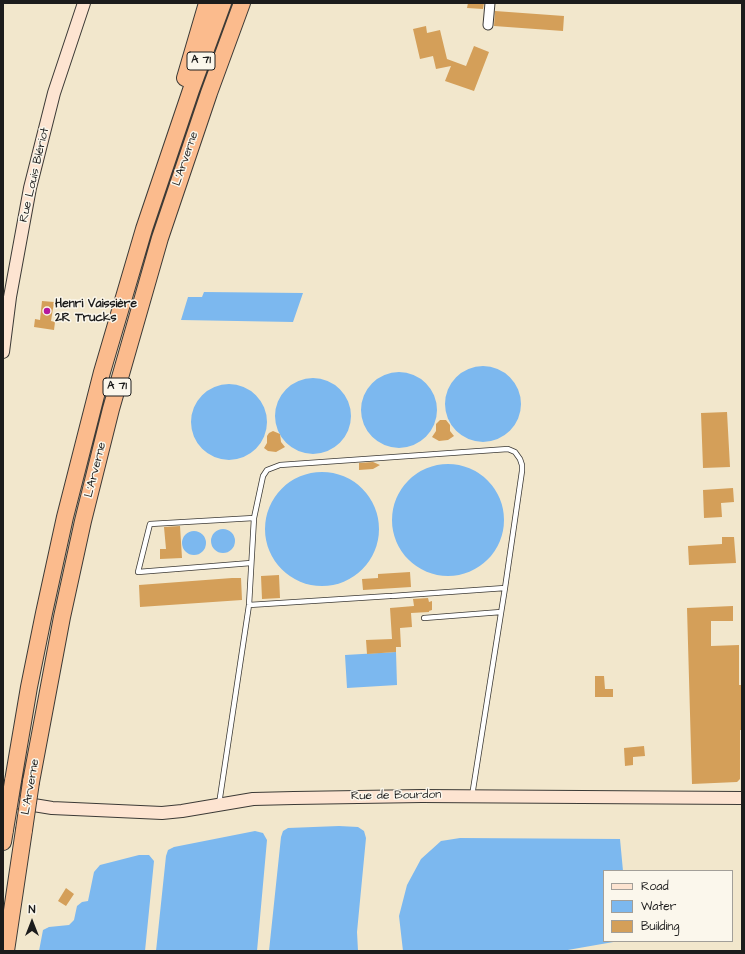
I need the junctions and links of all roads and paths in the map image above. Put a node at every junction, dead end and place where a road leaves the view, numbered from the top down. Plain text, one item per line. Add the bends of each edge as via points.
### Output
1 (84, 3) edge
2 (207, 3) edge
3 (222, 3) edge
4 (242, 3) edge
5 (490, 3) edge
6 (488, 24) dead end
7 (181, 119) junction
8 (3, 352) edge
9 (254, 518) junction
10 (251, 563) junction
11 (505, 588) junction
12 (249, 604) junction
13 (501, 612) junction
14 (424, 618) dead end
15 (472, 796) junction
16 (742, 798) edge
17 (3, 800) edge
18 (219, 805) junction
19 (52, 808) junction
20 (3, 811) edge
21 (4, 836) edge
22 (6, 951) edge

1 - 8 main road, Rue Louis Blériot via 54,93 30,188 10,297
2 - 7 highway via 182,88
3 - 7 highway, L'Arverne / A 71
4 - 22 highway, L'Arverne / A 71, bridge via 160,238 111,409 83,521 31,782
5 - 6 street
7 - 21 highway, L'Arverne / A 71, bridge via 127,284 65,517 29,688
9 - 10 lane
9 - 10 lane via 150,524 138,572
9 - 11 lane via 263,476 267,470 280,465 508,450 515,452 520,459 522,472
10 - 12 lane
11 - 12 lane
11 - 13 lane
12 - 18 lane
13 - 14 lane
13 - 15 lane
15 - 16 main road, Rue de Bourdon
15 - 18 main road, Rue de Bourdon via 280,798 253,799
17 - 19 main road, Rue de Bourdon
18 - 19 main road, Rue de Bourdon via 162,813
19 - 20 main road, Rue de Bourdon

